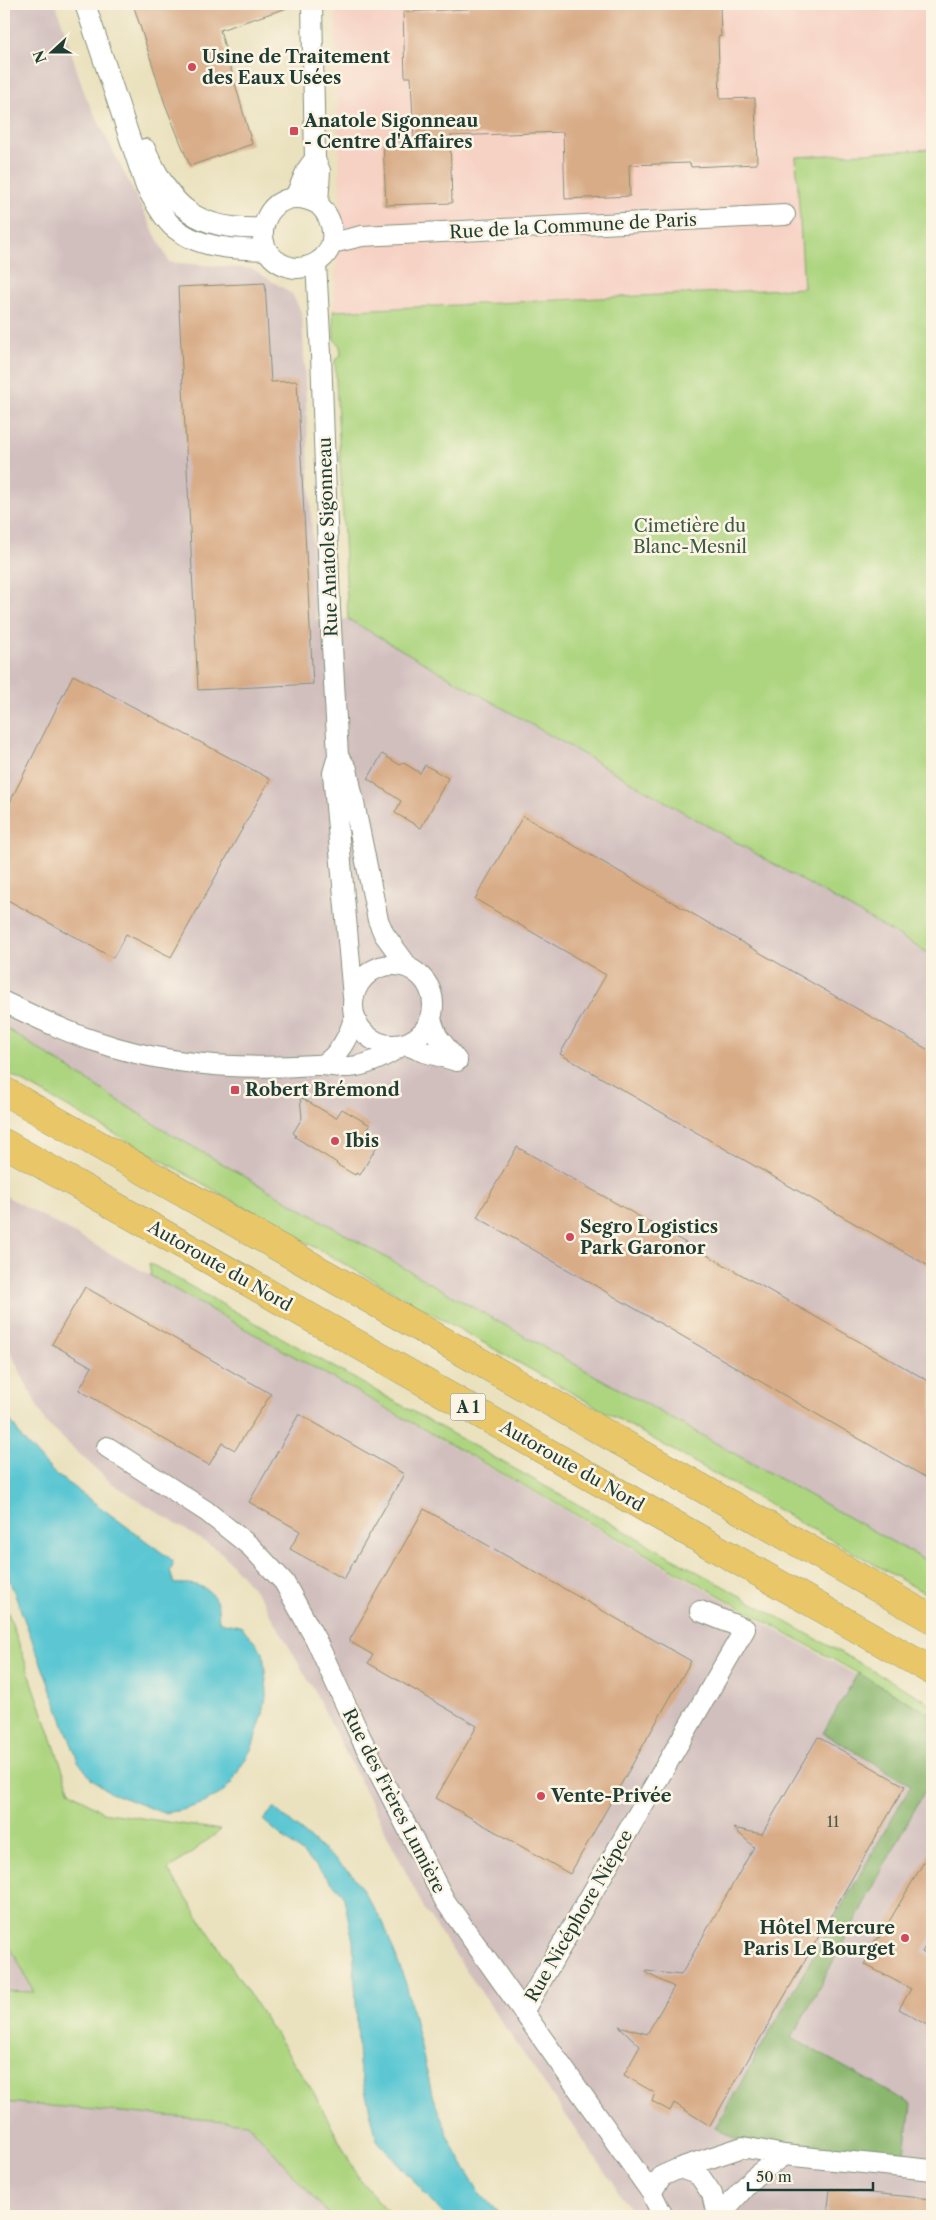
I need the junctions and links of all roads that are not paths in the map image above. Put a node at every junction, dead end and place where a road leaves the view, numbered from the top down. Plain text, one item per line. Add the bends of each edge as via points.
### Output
1 (85, 4) edge
2 (99, 4) edge
3 (312, 4) edge
4 (315, 160) junction
5 (294, 198) junction
6 (324, 212) junction
7 (785, 216) dead end
8 (263, 228) junction
9 (362, 236) junction
10 (332, 242) junction
11 (267, 250) junction
12 (316, 263) junction
13 (294, 268) junction
14 (320, 318) junction
15 (338, 756) junction
16 (410, 968) junction
17 (353, 997) junction
18 (4, 1002) edge
19 (354, 1018) junction
20 (430, 1020) junction
21 (404, 1044) junction
22 (323, 1065) junction
23 (4, 1091) edge
24 (4, 1143) edge
25 (106, 1447) dead end
26 (700, 1611) dead end
27 (932, 1619) edge
28 (932, 1671) edge
29 (523, 2012) junction
30 (784, 2155) junction
31 (680, 2168) junction
32 (932, 2170) edge
33 (651, 2192) junction
34 (663, 2216) edge
35 (718, 2216) edge

1 - 11 street via 146,187 160,210 172,226 208,245
2 - 8 street via 144,148 157,176 178,204 197,216 224,227
3 - 4 street
4 - 5 street via 309,165
4 - 6 street via 320,171
5 - 6 street via 311,200
5 - 8 street via 277,204 270,211
6 - 9 street
6 - 10 street via 333,231
7 - 9 street, Rue de la Commune de Paris
8 - 11 street
9 - 10 street, Rue de la Commune de Paris
10 - 12 street
11 - 13 street via 274,259
12 - 13 street
12 - 14 street, Rue Anatole Sigonneau
13 - 14 street, Rue Anatole Sigonneau
14 - 15 street, Rue Anatole Sigonneau
15 - 16 street, Rue Anatole Sigonneau via 347,769 378,920 384,934
15 - 17 street, Rue Anatole Sigonneau via 334,773
16 - 17 street via 386,964 374,969 364,976
16 - 20 street via 428,984 433,1008
17 - 19 street
18 - 22 street via 96,1042 162,1059 266,1068
19 - 21 street via 369,1038 380,1043
19 - 22 street via 351,1032 335,1057
20 - 21 street via 424,1030
20 - 21 street via 437,1036 458,1061
21 - 22 street via 386,1057 357,1066
23 - 27 highway, A 1
24 - 28 highway, Autoroute du Nord / A 1
25 - 29 street, Rue des Frères Lumière via 206,1511 250,1546 284,1582 445,1901
26 - 29 street, Rue Nicéphore Niépce via 745,1629
29 - 33 street, Rue des Frères Lumière
30 - 31 street via 743,2147
30 - 32 street
30 - 35 street via 754,2177
31 - 33 street via 662,2176
31 - 35 street via 699,2174 712,2194
33 - 34 street, Rue des Frères Lumière

